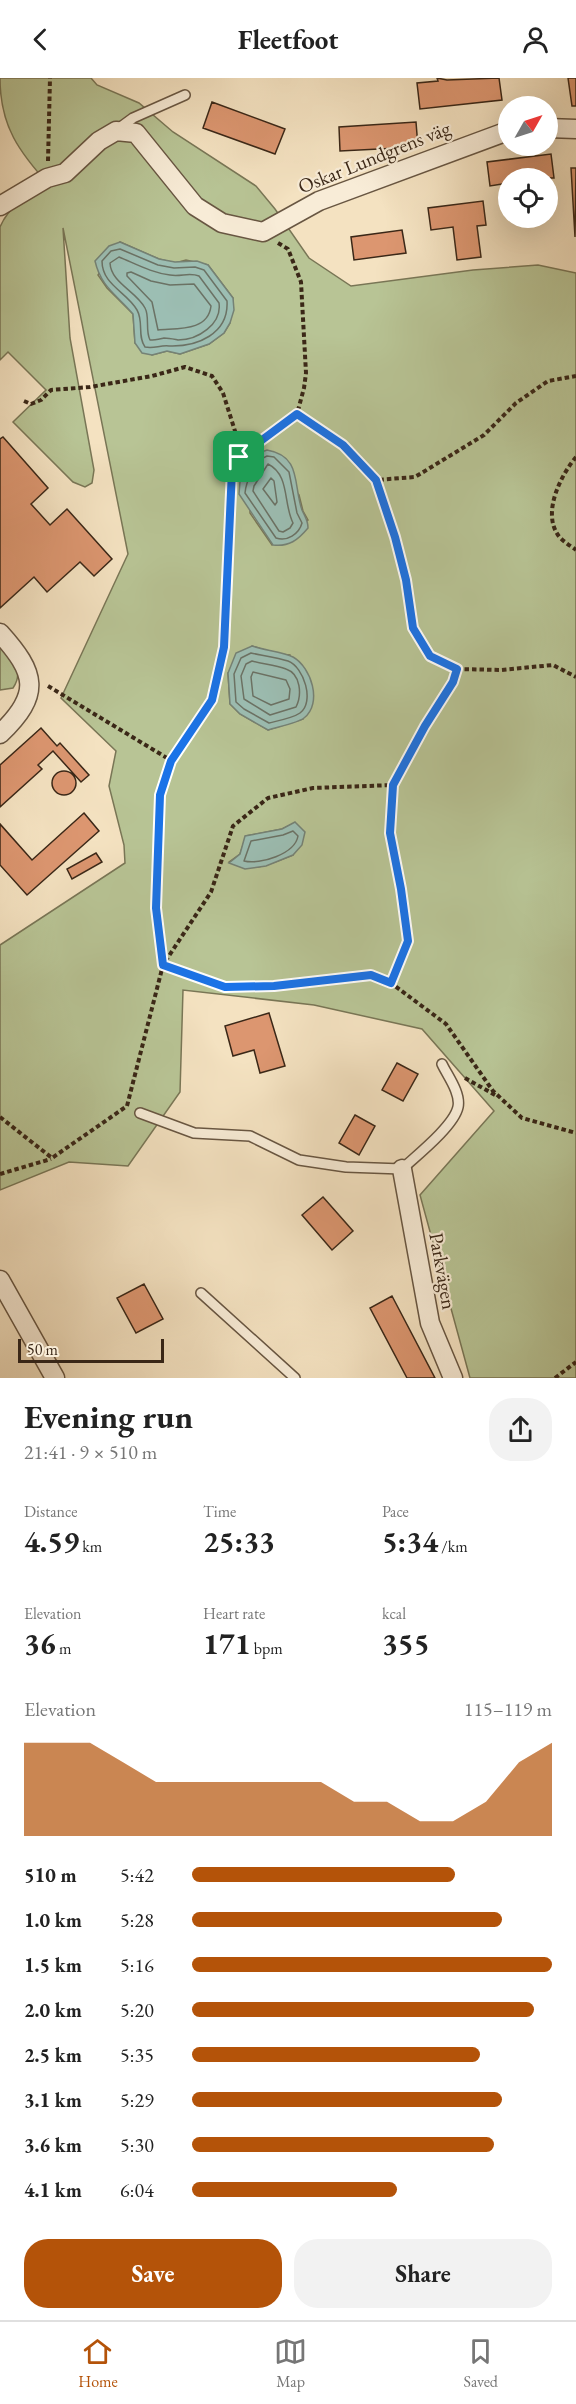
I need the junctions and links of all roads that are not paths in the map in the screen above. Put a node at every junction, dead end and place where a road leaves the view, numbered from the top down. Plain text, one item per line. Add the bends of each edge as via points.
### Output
1 (185, 95) dead end
2 (558, 128) edge
3 (576, 129) edge
4 (116, 131) junction
5 (498, 134) edge
6 (0, 206) edge
7 (0, 633) edge
8 (0, 734) edge
9 (442, 1064) road end
10 (140, 1113) dead end
11 (402, 1169) junction
12 (0, 1280) edge
13 (201, 1293) dead end
14 (56, 1378) edge
15 (295, 1378) edge
16 (453, 1378) edge

1 - 4 lane via 133,118
2 - 3 street
4 - 5 street, Oskar Lundgrens väg via 136,133 195,206 222,223 263,232 319,201
4 - 6 street via 99,141 65,173 46,178
7 - 8 street via 21,656 29,674 28,691 19,715
9 - 11 lane via 456,1093 458,1107 428,1146
10 - 11 lane via 194,1133 250,1136 299,1160
11 - 16 street, Parkvägen via 430,1323
12 - 14 street
13 - 15 lane

